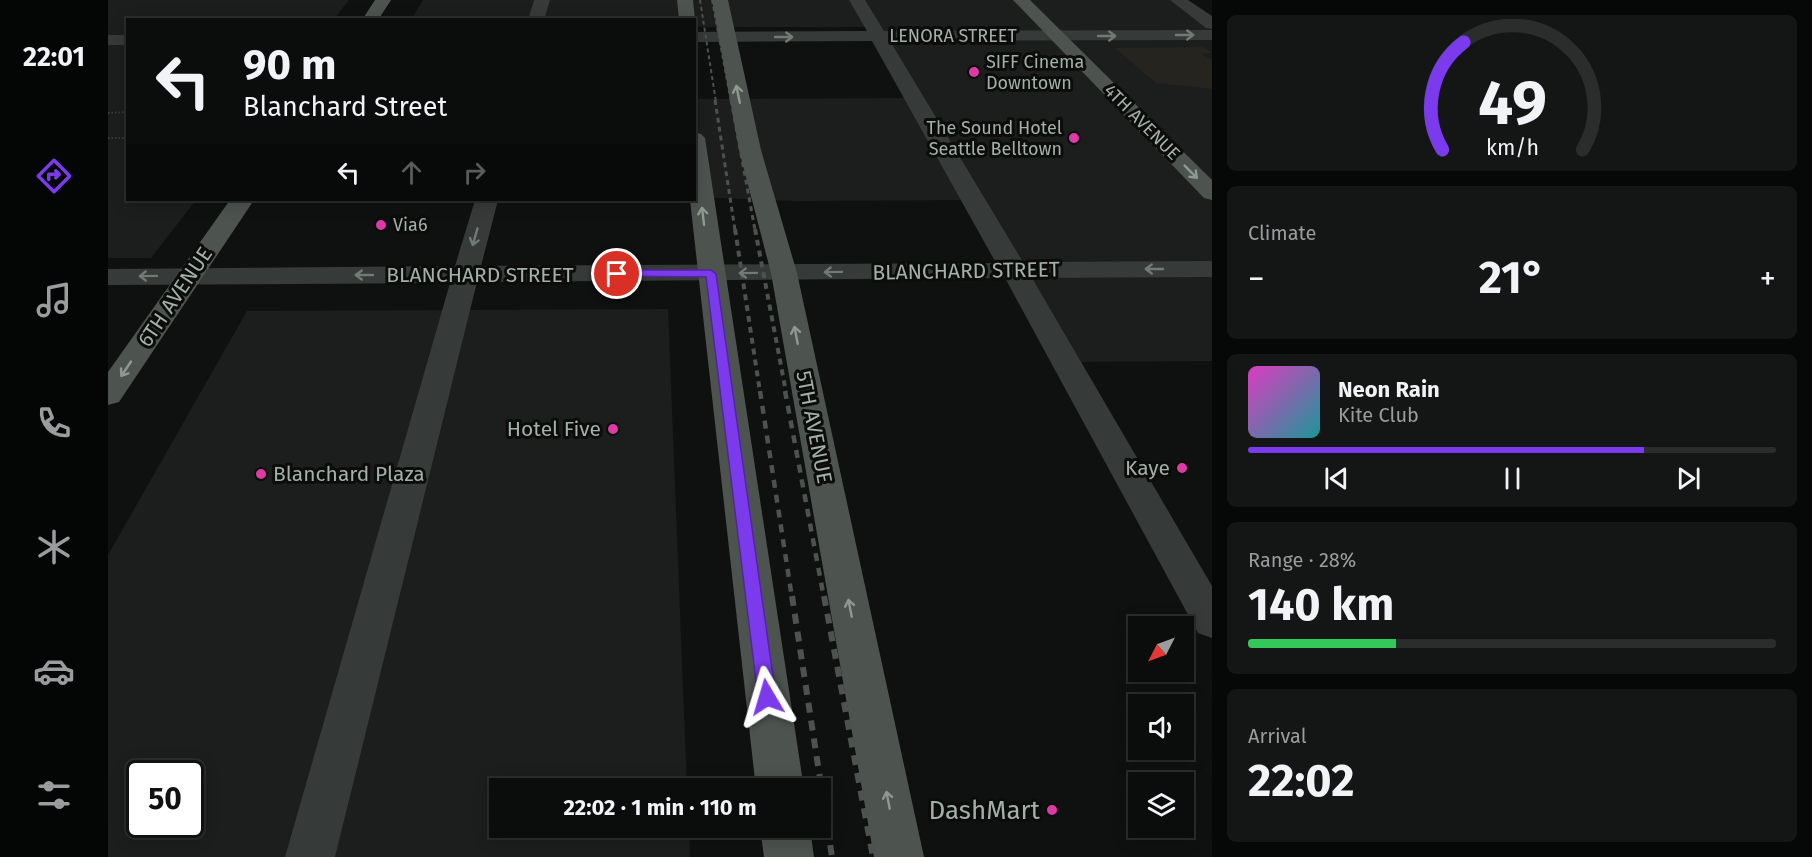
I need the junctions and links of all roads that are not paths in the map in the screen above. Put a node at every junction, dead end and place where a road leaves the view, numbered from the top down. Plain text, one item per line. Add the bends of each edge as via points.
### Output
1 (383, 0) edge
2 (542, 0) edge
3 (684, 0) edge
4 (720, 0) edge
5 (857, 0) edge
6 (1022, 0) edge
7 (1178, 0) edge
8 (371, 18) edge
9 (537, 18) edge
10 (687, 18) edge
11 (1212, 24) edge
12 (1212, 35) edge
13 (1057, 36) junction
14 (726, 37) junction
15 (878, 37) junction
16 (696, 38) edge
17 (108, 40) edge
18 (126, 40) edge
19 (696, 158) edge
20 (1212, 193) edge
21 (241, 201) edge
22 (486, 201) edge
23 (1212, 269) edge
24 (1014, 270) junction
25 (784, 273) junction
26 (711, 274) junction
27 (465, 275) junction
28 (108, 276) edge
29 (189, 276) junction
30 (108, 395) edge
31 (1212, 622) edge
32 (779, 778) edge
33 (786, 838) edge
34 (310, 857) edge
35 (789, 857) edge
36 (899, 857) edge

1 - 8 main road
2 - 9 street
3 - 10 main road
4 - 14 main road, 5TH AVENUE
5 - 15 street
6 - 13 main road, 4TH AVENUE
7 - 11 street
13 -> 12 street, LENORA STREET
13 - 15 street, LENORA STREET
13 -> 20 main road, 4TH AVENUE
14 -> 15 street, LENORA STREET
14 - 16 street, LENORA STREET
25 -> 14 main road, 5TH AVENUE via 750,150
15 - 24 street
17 - 18 street
26 -> 19 main road
21 - 29 main road, 6TH AVENUE
22 -> 27 street
23 -> 24 street, BLANCHARD STREET
24 -> 25 street, BLANCHARD STREET
24 - 31 street
25 -> 26 street, BLANCHARD STREET
36 -> 25 main road, 5TH AVENUE
26 - 27 street, BLANCHARD STREET
26 - 32 main road
27 -> 29 street, BLANCHARD STREET
27 - 34 street
29 -> 28 street, BLANCHARD STREET
29 -> 30 main road, 6TH AVENUE
33 - 35 main road

